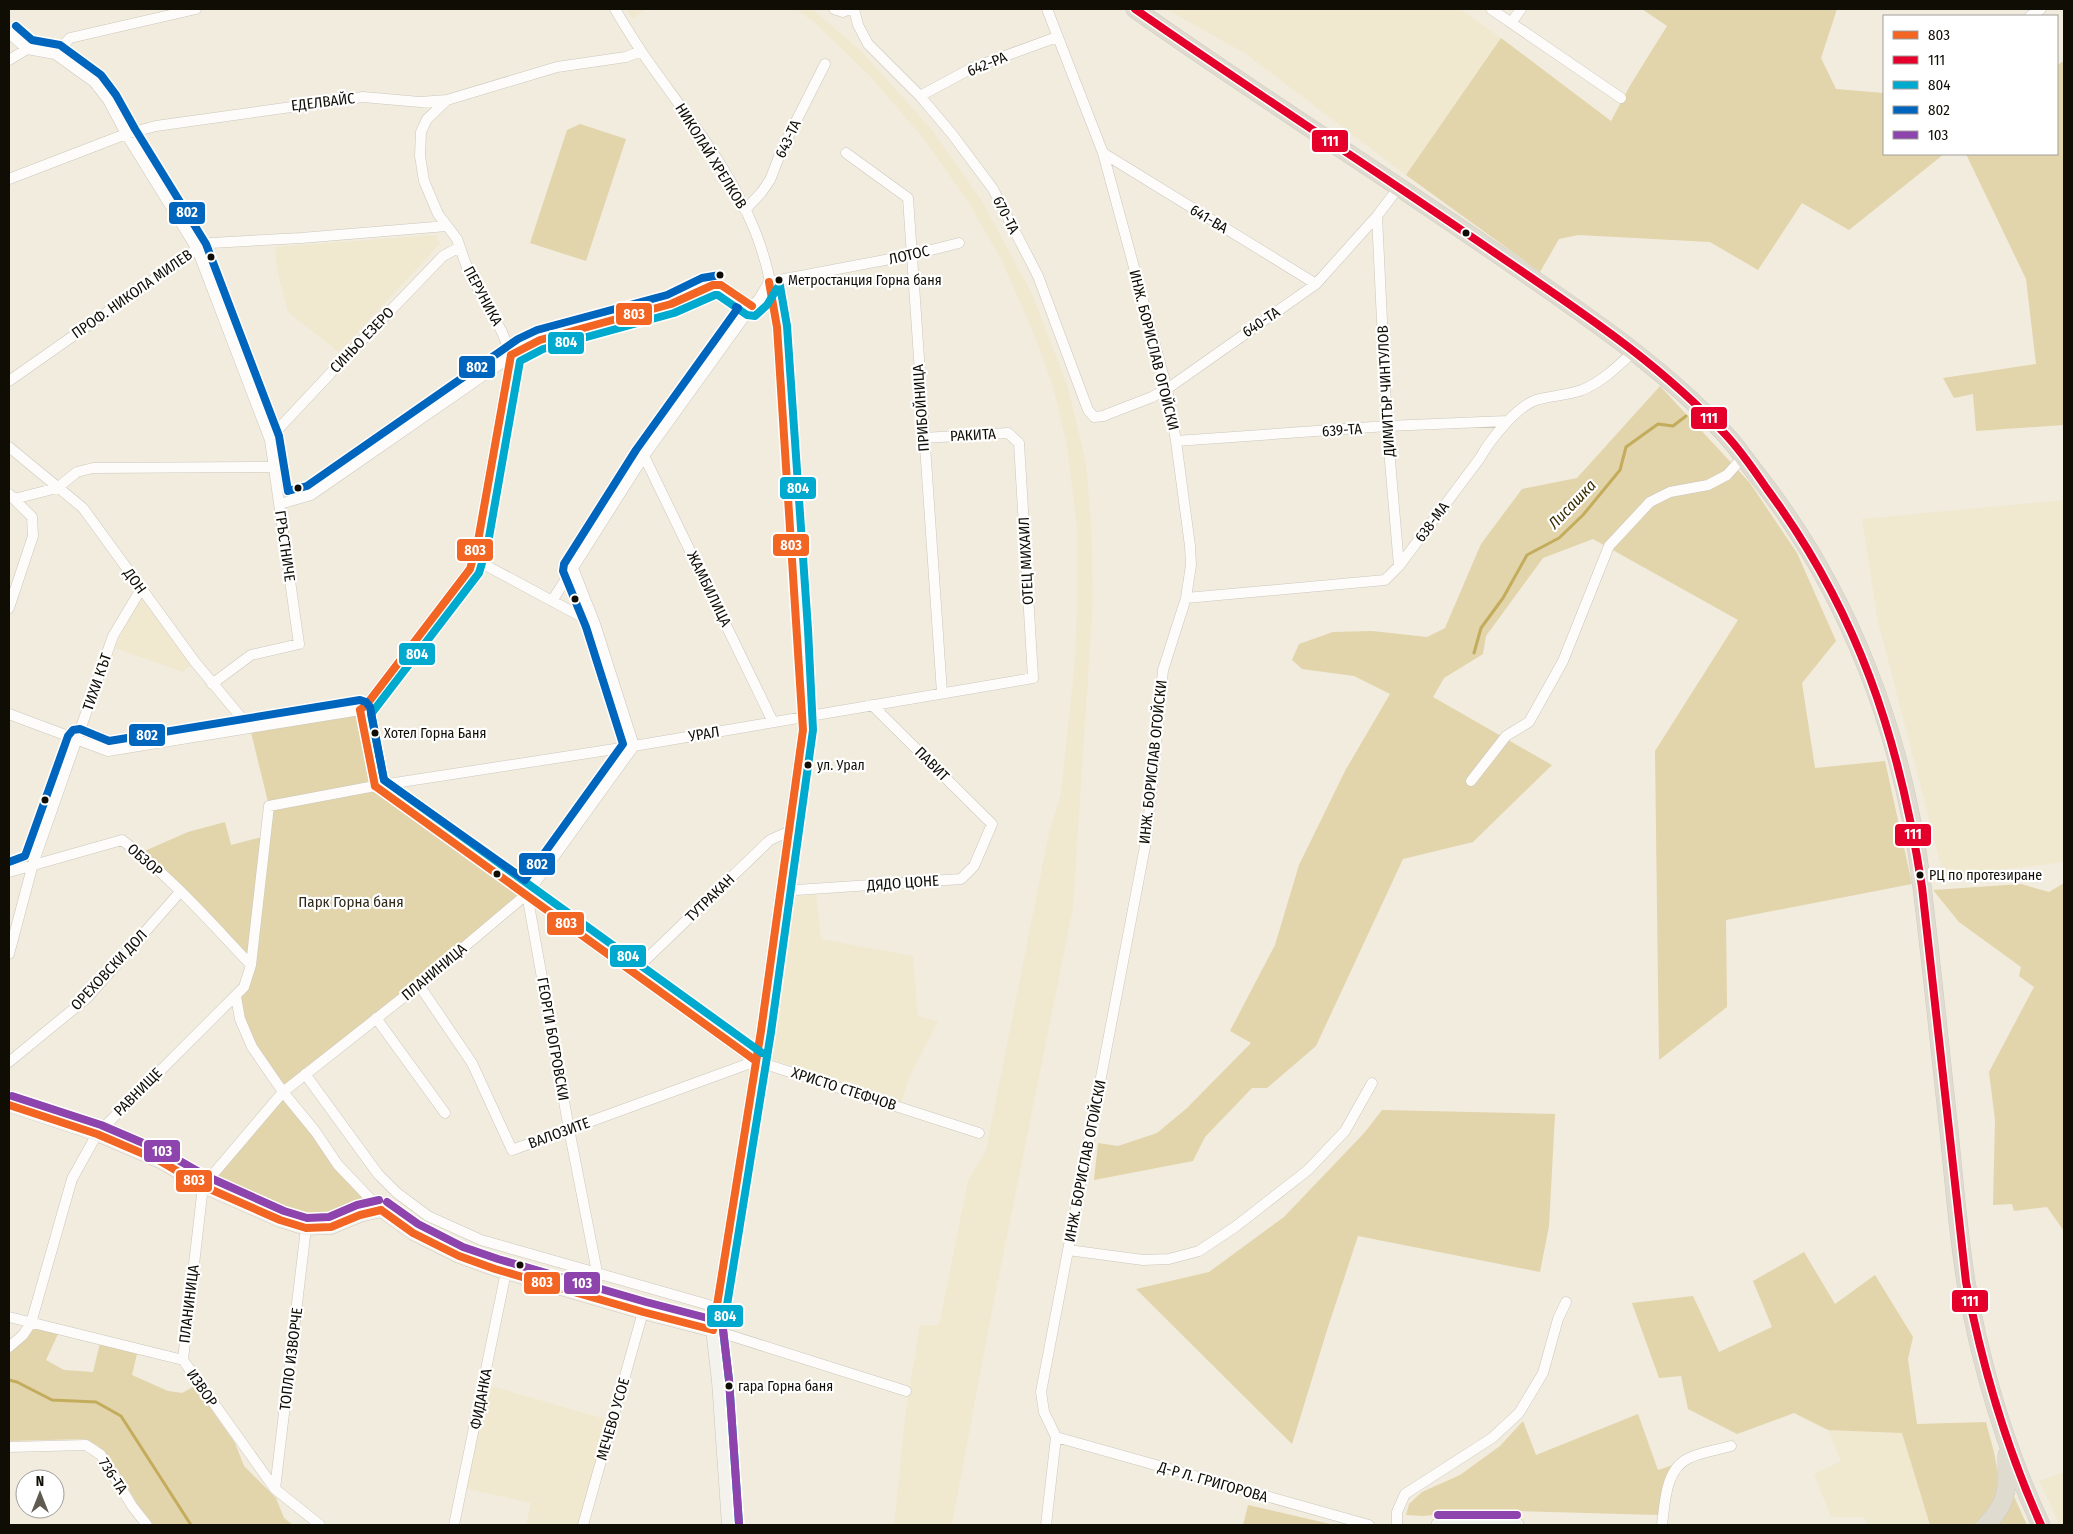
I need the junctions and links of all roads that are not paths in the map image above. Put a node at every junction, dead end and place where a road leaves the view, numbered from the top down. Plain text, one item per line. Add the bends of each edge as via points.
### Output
1 (196, 9) edge
2 (615, 9) edge
3 (834, 9) edge
4 (850, 9) edge
5 (854, 9) edge
6 (1048, 9) edge
7 (1135, 9) edge
8 (1491, 9) edge
9 (1520, 9) edge
10 (1511, 23) junction
11 (9, 33) edge
12 (1057, 37) junction
13 (27, 49) junction
14 (641, 51) junction
15 (55, 54) junction
16 (9, 60) edge
17 (825, 64) dead end
18 (920, 96) junction
19 (1621, 98) dead end
20 (448, 100) junction
21 (126, 134) junction
22 (846, 152) dead end
23 (1103, 153) junction
24 (9, 179) edge
25 (1399, 187) junction
26 (745, 210) junction
27 (1377, 216) junction
28 (447, 226) junction
29 (959, 243) dead end
30 (460, 247) junction
31 (197, 249) junction
32 (911, 255) junction
33 (770, 282) junction
34 (1316, 284) junction
35 (752, 306) junction
36 (1634, 350) junction
37 (511, 355) junction
38 (9, 381) edge
39 (1167, 390) junction
40 (1094, 417) joint
41 (1508, 421) junction
42 (1387, 426) junction
43 (923, 438) junction
44 (270, 440) junction
45 (1176, 441) junction
46 (1019, 443) joint
47 (9, 447) edge
48 (644, 456) junction
49 (1743, 457) junction
50 (274, 467) junction
51 (57, 488) junction
52 (12, 497) edge
53 (280, 504) junction
54 (474, 559) junction
55 (1399, 566) junction
56 (573, 568) junction
57 (141, 589) junction
58 (1186, 598) junction
59 (552, 602) junction
60 (9, 608) edge
61 (595, 624) junction
62 (1033, 678) joint
63 (212, 684) junction
64 (942, 693) junction
65 (872, 705) junction
66 (360, 710) junction
67 (9, 714) edge
68 (803, 717) junction
69 (773, 722) junction
70 (250, 728) junction
71 (77, 739) junction
72 (634, 746) junction
73 (1471, 781) dead end
74 (375, 786) junction
75 (992, 824) joint
76 (790, 831) junction
77 (33, 864) junction
78 (9, 872) edge
79 (781, 891) junction
80 (180, 892) junction
81 (527, 894) junction
82 (9, 954) edge
83 (251, 965) junction
84 (634, 971) junction
85 (419, 985) junction
86 (236, 997) junction
87 (376, 1018) junction
88 (756, 1061) junction
89 (9, 1062) edge
90 (305, 1074) junction
91 (1372, 1083) dead end
92 (283, 1092) junction
93 (9, 1105) edge
94 (445, 1113) dead end
95 (569, 1129) junction
96 (980, 1133) dead end
97 (97, 1134) junction
98 (203, 1186) junction
99 (381, 1210) junction
100 (306, 1228) junction
101 (1068, 1250) junction
102 (506, 1272) junction
103 (596, 1272) junction
104 (1566, 1302) dead end
105 (716, 1306) junction
106 (643, 1312) junction
107 (9, 1317) edge
108 (31, 1323) junction
109 (713, 1330) junction
110 (9, 1347) edge
111 (183, 1360) junction
112 (906, 1392) dead end
113 (1056, 1437) junction
114 (2007, 1442) junction
115 (1731, 1446) dead end
116 (9, 1447) edge
117 (275, 1490) junction
118 (727, 1500) junction
119 (2038, 1519) edge
120 (146, 1525) edge
121 (320, 1525) edge
122 (454, 1525) edge
123 (583, 1525) edge
124 (721, 1525) edge
125 (729, 1525) edge
126 (1046, 1525) edge
127 (1369, 1525) edge
128 (1396, 1525) edge
129 (1438, 1525) edge
130 (1516, 1525) edge
131 (1662, 1525) edge
132 (1986, 1525) edge
133 (2051, 1525) edge

1 - 15 street via 70,38
2 - 14 street, НИКОЛАЙ ХРЕЛКОВ
3 - 4 street via 842,12
5 - 18 street, 670-ТА via 868,44
6 - 12 street, ИНЖ. БОРИСЛАВ ОГОЙСКИ
7 - 25 highway
8 - 10 street
9 - 10 street
10 - 19 street
11 - 13 street
12 - 18 street, 642-РА via 972,68
12 - 23 street, ИНЖ. БОРИСЛАВ ОГОЙСКИ
13 - 15 street, ГРЪСТНИЧЕ
13 - 16 street
14 - 20 street, ЕДЕЛВАЙС via 621,58 557,67
14 - 26 street, НИКОЛАЙ ХРЕЛКОВ via 686,112
15 - 21 street, ГРЪСТНИЧЕ via 94,82
17 - 26 street, 643-ТА via 770,180
18 - 40 street, 670-ТА via 993,189 1038,276 1088,410
20 - 21 street, ЕДЕЛВАЙС via 420,102 363,97 204,118
20 - 28 street, ПЕРУНИКА via 427,119 419,138 425,187
21 - 24 street, ЕДЕЛВАЙС
21 - 31 street, ГРЪСТНИЧЕ
22 - 32 street, ПРИБОЙНИЦА via 908,198
23 - 34 street, 641-ВА
23 - 39 street, ИНЖ. БОРИСЛАВ ОГОЙСКИ
25 - 27 street, 640-ТА
25 - 36 highway
26 - 33 street, НИКОЛАЙ ХРЕЛКОВ
27 - 34 street, 640-ТА
27 - 42 street, ДИМИТЪР ЧИНТУЛОВ
28 - 30 street, ПЕРУНИКА via 455,234
28 - 31 street, ПРОФ. НИКОЛА МИЛЕВ via 211,243
29 - 32 street, ЛОТОС
30 - 37 street, ПЕРУНИКА via 469,273
30 - 44 street, СИНЬО ЕЗЕРО via 443,256
31 - 38 street, ПРОФ. НИКОЛА МИЛЕВ
31 - 44 street, ГРЪСТНИЧЕ
32 - 33 street, ЛОТОС
32 - 43 street, ПРИБОЙНИЦА
33 - 35 street
33 - 68 street, НИКОЛАЙ ХРЕЛКОВ via 777,327
34 - 39 street, 640-ТА
35 - 37 street via 721,285 713,285 671,304 534,342
35 - 48 street
36 - 41 street, 638-МА via 1613,371 1581,391 1533,401
36 - 49 highway via 1726,435
37 - 53 street via 310,495
37 - 54 street
39 - 40 street, 640-ТА
39 - 45 street, ИНЖ. БОРИСЛАВ ОГОЙСКИ
41 - 42 street, 639-ТА
41 - 55 street, 638-МА via 1491,439
42 - 45 street, 639-ТА
42 - 55 street, ДИМИТЪР ЧИНТУЛОВ
43 - 46 street, РАКИТА via 1008,433
43 - 64 street, ПРИБОЙНИЦА
44 - 50 street, ГРЪСТНИЧЕ
45 - 58 street, ИНЖ. БОРИСЛАВ ОГОЙСКИ via 1190,546
46 - 62 street, ОТЕЦ МИХАИЛ
47 - 51 street, ДОН
48 - 56 street
48 - 69 street, ЖАМБИЛИЦА
49 - 73 street via 1727,475 1708,485 1670,492 1650,502 1609,546 1563,661 1529,722 1506,736
49 - 114 highway via 1802,537 1852,631 1897,754 1917,848 1966,1281 1981,1354
50 - 51 street via 94,468 77,472
50 - 53 street, ГРЪСТНИЧЕ
51 - 52 street
51 - 57 street, ДОН via 83,508
52 - 60 street via 32,517 33,536
53 - 63 street, ГРЪСТНИЧЕ via 298,644 251,655
54 - 59 street
54 - 66 street via 432,622
55 - 58 street, 638-МА via 1385,580
56 - 59 street
56 - 61 street
57 - 63 street, ДОН
57 - 71 street, ТИХИ КЪТ via 113,636
58 - 101 street, ИНЖ. БОРИСЛАВ ОГОЙСКИ via 1163,670 1147,836
59 - 61 street
61 - 72 street
62 - 64 street, УРАЛ
63 - 70 street, ДОН
64 - 65 street, УРАЛ
65 - 68 street, УРАЛ
65 - 75 street, ПАВИТ
66 - 70 street
66 - 74 street
67 - 71 street
68 - 69 street, УРАЛ
68 - 76 street, НИКОЛАЙ ХРЕЛКОВ
69 - 72 street, УРАЛ
70 - 71 street via 108,752
71 - 77 street, ТИХИ КЪТ
72 - 74 street, УРАЛ
72 - 81 street, ПЛАНИНИЦА
74 - 81 street, ХРИСТО СТЕФЧОВ
74 - 83 street, УРАЛ via 268,806
75 - 79 street, ДЯДО ЦОНЕ via 974,866 961,879
76 - 79 street, НИКОЛАЙ ХРЕЛКОВ
76 - 84 street, ТУТРАКАН via 770,840
77 - 78 street, ОБЗОР
77 - 80 street, ОБЗОР via 122,840
77 - 82 street, ТИХИ КЪТ
79 - 88 street, НИКОЛАЙ ХРЕЛКОВ
80 - 83 street, ОБЗОР
80 - 89 street, ОРЕХОВСКИ ДОЛ via 87,998
81 - 84 street, ХРИСТО СТЕФЧОВ
81 - 85 street, ПЛАНИНИЦА
81 - 95 street, ГЕОРГИ БОГРОВСКИ
83 - 86 street, РАВНИЩЕ via 244,988
84 - 88 street, ХРИСТО СТЕФЧОВ
85 - 87 street, ПЛАНИНИЦА
85 - 95 street, ВАЛОЗИТЕ via 472,1064 512,1150
86 - 92 street via 240,1019 252,1047
86 - 97 street, РАВНИЩЕ
87 - 90 street, ПЛАНИНИЦА
87 - 94 street
88 - 95 street, ВАЛОЗИТЕ
88 - 96 street, ХРИСТО СТЕФЧОВ
88 - 105 street, НИКОЛАЙ ХРЕЛКОВ
90 - 92 street, ПЛАНИНИЦА
90 - 103 street via 378,1174 428,1216 481,1240
91 - 101 street via 1346,1131 1308,1170 1199,1251 1169,1259 1143,1260
92 - 98 street, ПЛАНИНИЦА
92 - 99 street via 338,1165
93 - 97 street
95 - 103 street, ГЕОРГИ БОГРОВСКИ
97 - 98 street via 160,1161
97 - 108 street, РАВНИЩЕ via 72,1179
98 - 100 street
98 - 111 street, ПЛАНИНИЦА
99 - 100 street via 331,1227
99 - 102 street via 413,1233 443,1248
100 - 117 street, ТОПЛО ИЗВОРЧЕ
101 - 113 street, ИНЖ. БОРИСЛАВ ОГОЙСКИ via 1041,1392 1044,1412
102 - 106 street
102 - 122 street, ФИДАНКА
103 - 105 street
104 - 128 street via 1543,1373 1519,1413 1492,1438 1405,1494 1397,1512
105 - 109 street, НИКОЛАЙ ХРЕЛКОВ
106 - 109 street
106 - 123 street, МЕЧЕВО УСОЕ
107 - 108 street, ИЗВОР
108 - 110 street, РАВНИЩЕ
108 - 111 street, ИЗВОР
109 - 112 street
109 - 118 street
111 - 117 street, ИЗВОР
113 - 126 street
113 - 127 street, Д-Р Л. ГРИГОРОВА
114 - 119 highway
114 - 132 highway via 2006,1493 2002,1507
115 - 131 street via 1688,1458 1679,1466 1669,1482
116 - 120 street, 736-ТА via 86,1445 101,1455
117 - 121 street, ИЗВОР
118 - 124 street
118 - 125 street
119 - 133 street
129 - 130 street

